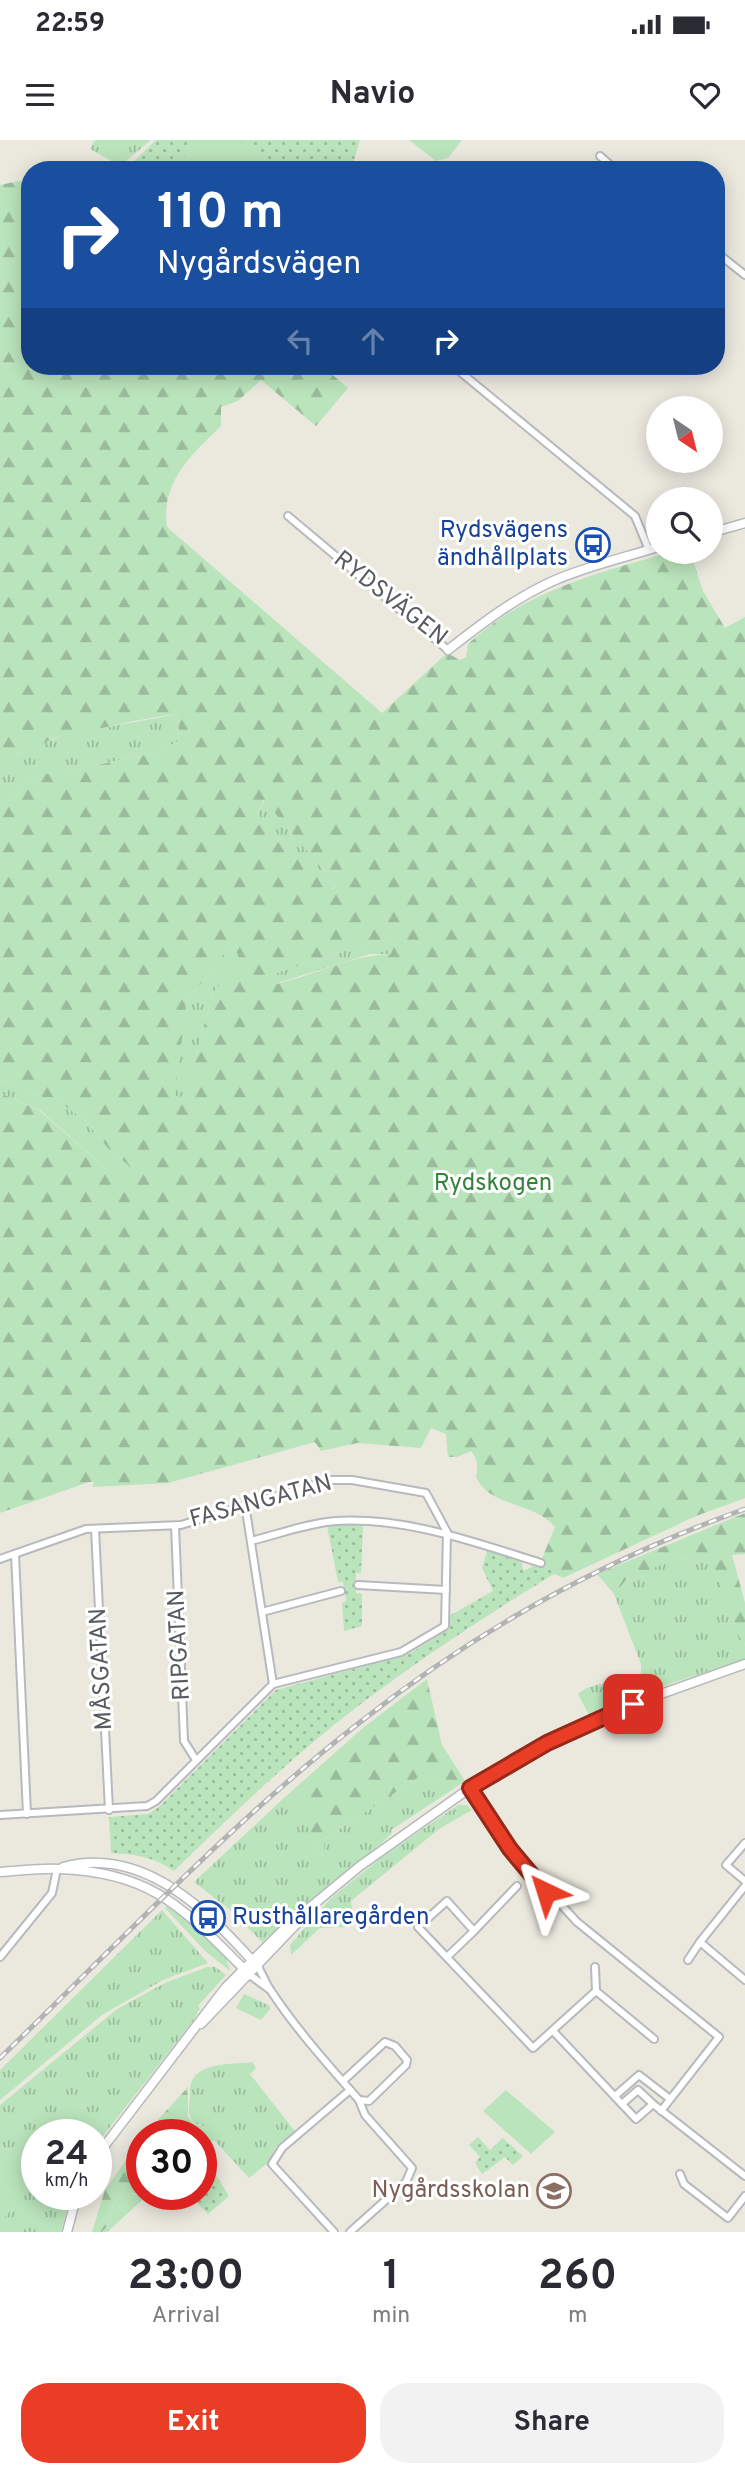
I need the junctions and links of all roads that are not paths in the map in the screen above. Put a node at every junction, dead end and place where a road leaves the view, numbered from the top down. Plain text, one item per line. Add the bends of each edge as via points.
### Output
1 (600, 156) dead end
2 (606, 161) edge
3 (725, 259) edge
4 (745, 275) edge
5 (464, 375) edge
6 (288, 516) dead end
7 (745, 523) edge
8 (723, 529) edge
9 (646, 535) edge
10 (646, 551) edge
11 (448, 650) joint
12 (245, 1504) junction
13 (175, 1526) junction
14 (96, 1529) junction
15 (447, 1532) junction
16 (251, 1541) junction
17 (15, 1554) junction
18 (0, 1559) edge
19 (541, 1563) dead end
20 (359, 1585) dead end
21 (446, 1590) junction
22 (341, 1591) dead end
23 (262, 1612) junction
24 (745, 1664) edge
25 (274, 1684) junction
26 (196, 1760) junction
27 (470, 1788) junction
28 (109, 1810) junction
29 (27, 1814) junction
30 (0, 1815) edge
31 (745, 1843) edge
32 (57, 1868) junction
33 (0, 1872) edge
34 (745, 1883) edge
35 (517, 1886) dead end
36 (474, 1931) junction
37 (700, 1942) junction
38 (0, 1957) edge
39 (447, 1957) junction
40 (688, 1959) dead end
41 (255, 1964) junction
42 (595, 1967) dead end
43 (247, 1972) junction
44 (745, 1980) edge
45 (269, 1989) junction
46 (596, 1991) junction
47 (553, 2031) junction
48 (654, 2039) dead end
49 (342, 2081) junction
50 (350, 2090) junction
51 (615, 2096) junction
52 (670, 2099) junction
53 (359, 2100) junction
54 (622, 2104) junction
55 (653, 2104) junction
56 (661, 2111) junction
57 (112, 2136) edge
58 (680, 2174) dead end
59 (745, 2177) edge
60 (745, 2196) edge
61 (73, 2210) edge
62 (67, 2232) edge
63 (334, 2232) edge
64 (350, 2232) edge

1 - 2 street
3 - 4 street
5 - 9 street, RYDSVÄGEN via 635,516
6 - 11 street, RYDSVÄGEN
7 - 8 street
10 - 11 street, RYDSVÄGEN via 573,573 535,590
12 - 13 street, FASANGATAN
12 - 15 street, FASANGATAN via 322,1481 352,1480 426,1493
12 - 16 street
13 - 14 street, FASANGATAN
13 - 26 street, RIPGATAN via 184,1741
14 - 17 street, FASANGATAN
14 - 28 street, MÅSGATAN
15 - 16 street via 327,1522
15 - 19 street
15 - 21 street
16 - 23 street
17 - 18 street, FASANGATAN
17 - 29 street
20 - 21 street
21 - 25 street via 445,1626 419,1643 401,1652
22 - 23 street
23 - 25 street
24 - 27 street via 592,1722
25 - 26 street
26 - 28 street via 152,1804
27 - 41 street via 370,1859 309,1909
27 - 52 street via 510,1849 576,1922 719,2037
28 - 29 street
29 - 30 street
31 - 34 street via 726,1865
32 - 33 street
32 - 38 street via 52,1894
32 - 41 street via 109,1864 157,1878 185,1896
32 - 43 street via 104,1873 150,1888 179,1907
34 - 37 street
35 - 36 street
36 - 39 street
36 - 39 street via 446,1901 418,1927
37 - 40 street
37 - 44 street
39 - 47 street via 533,2048
41 - 43 street
41 - 45 street
42 - 46 street
43 - 45 street
43 - 57 street via 193,2031
45 - 49 street
46 - 47 street
46 - 48 street
47 - 51 street
49 - 50 street
49 - 53 street via 385,2042 407,2060 369,2101
50 - 53 street
50 - 63 street via 276,2153 272,2164
51 - 52 street via 639,2075
51 - 54 street
52 - 56 street
53 - 64 street via 365,2115 412,2168 406,2182
54 - 55 street via 638,2090
54 - 55 street via 636,2119
55 - 56 street
56 - 59 street
58 - 60 street via 684,2184 728,2218
61 - 62 street

